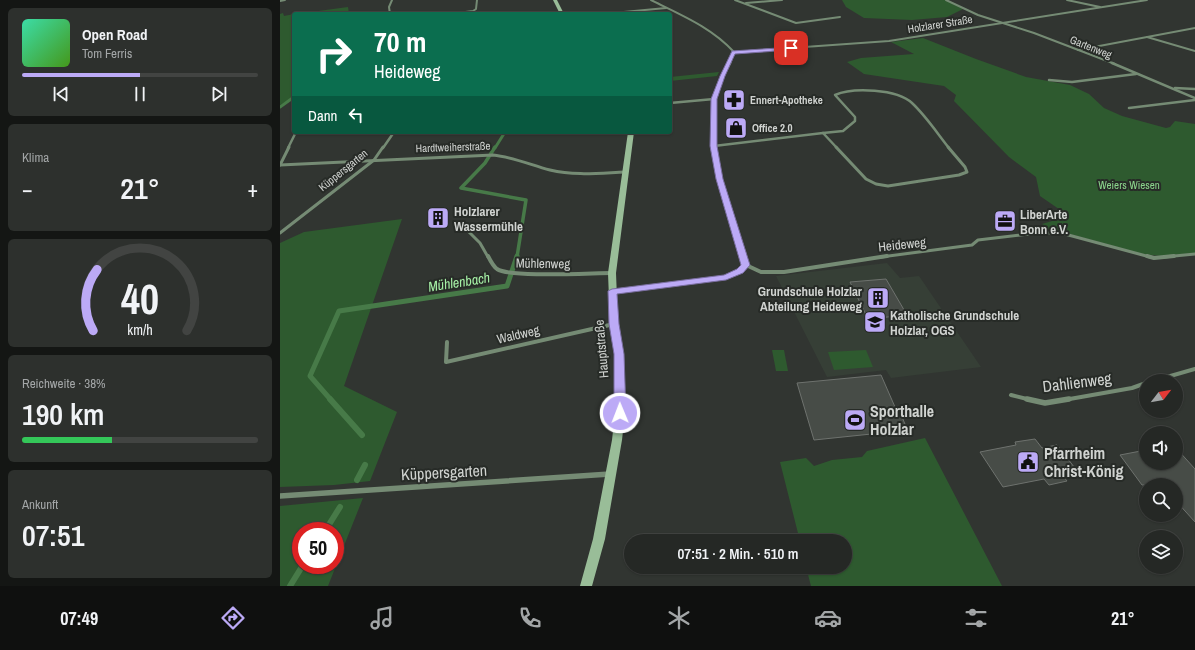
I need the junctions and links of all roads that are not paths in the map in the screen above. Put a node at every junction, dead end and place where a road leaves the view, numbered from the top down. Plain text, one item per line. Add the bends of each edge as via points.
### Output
1 (285, 0) edge
2 (392, 0) edge
3 (476, 0) edge
4 (556, 0) edge
5 (651, 0) edge
6 (735, 0) edge
7 (782, 0) edge
8 (946, 0) edge
9 (1067, 0) edge
10 (1147, 0) edge
11 (280, 1) edge
12 (744, 3) junction
13 (667, 8) junction
14 (1102, 8) junction
15 (390, 12) edge
16 (465, 12) edge
17 (561, 12) edge
18 (624, 12) edge
19 (840, 17) dead end
20 (1004, 22) junction
21 (1195, 28) edge
22 (1145, 36) junction
23 (1078, 50) junction
24 (734, 52) junction
25 (1195, 52) edge
26 (1137, 74) junction
27 (1049, 80) dead end
28 (1172, 88) junction
29 (1195, 89) edge
30 (714, 99) junction
31 (1195, 99) edge
32 (672, 103) edge
33 (1129, 108) dead end
34 (823, 133) junction
35 (295, 134) edge
36 (393, 134) edge
37 (631, 134) edge
38 (714, 146) junction
39 (374, 160) junction
40 (280, 164) edge
41 (625, 172) junction
42 (469, 232) dead end
43 (280, 233) edge
44 (1195, 254) edge
45 (746, 265) junction
46 (612, 273) junction
47 (612, 291) junction
48 (614, 324) junction
49 (447, 342) dead end
50 (1195, 369) edge
51 (1178, 374) edge
52 (1139, 386) edge
53 (1011, 395) dead end
54 (610, 474) junction
55 (280, 496) edge
56 (586, 586) edge

1 - 11 street
2 - 15 street
3 - 16 street via 476,9
4 - 17 main road
5 - 13 street
6 - 12 street
7 - 12 street
8 - 20 street, Gartenweg via 975,14
9 - 14 street
10 - 14 street, Holzlarer Straße
12 - 19 street via 796,23
13 - 18 street
13 - 24 street via 716,35
14 - 20 street, Holzlarer Straße
20 - 23 street, Gartenweg
20 - 24 street, Holzlarer Straße via 889,41
21 - 22 street
22 - 23 street
22 - 25 street
23 - 26 street, Gartenweg
24 - 30 street
26 - 27 street via 1072,82
26 - 28 street, Gartenweg
28 - 29 street, Gartenweg
28 - 31 street, Gartenweg
30 - 32 street
30 - 38 street
31 - 33 street
34 - 34 street via 866,179 876,184 888,186 967,172 911,102 903,98 860,89 841,92 835,95 855,116 855,121 843,131
34 - 38 street
35 - 40 street
36 - 39 street, Küppersgarten
37 - 41 main road, Hauptstraße
38 - 45 street via 720,179
39 - 40 street, Hardtweiherstraße
39 - 41 street, Hardtweiherstraße via 501,155 551,170 579,173
39 - 43 street, Küppersgarten
41 - 46 main road, Hauptstraße
42 - 46 street, Mühlenweg via 480,243 495,268 501,271 522,274
44 - 45 street, Heideweg via 1154,258 1049,232 978,240 972,245 844,261 784,272 761,272
45 - 47 street via 740,271 726,277
46 - 47 main road, Hauptstraße
47 - 48 main road, Hauptstraße
48 - 49 street, Waldweg via 446,362
48 - 54 main road, Hauptstraße via 619,354 620,413
50 - 51 street
52 - 53 street, Dahlienweg via 1045,403
54 - 55 street, Küppersgarten
54 - 56 main road, Hauptstraße via 599,539

